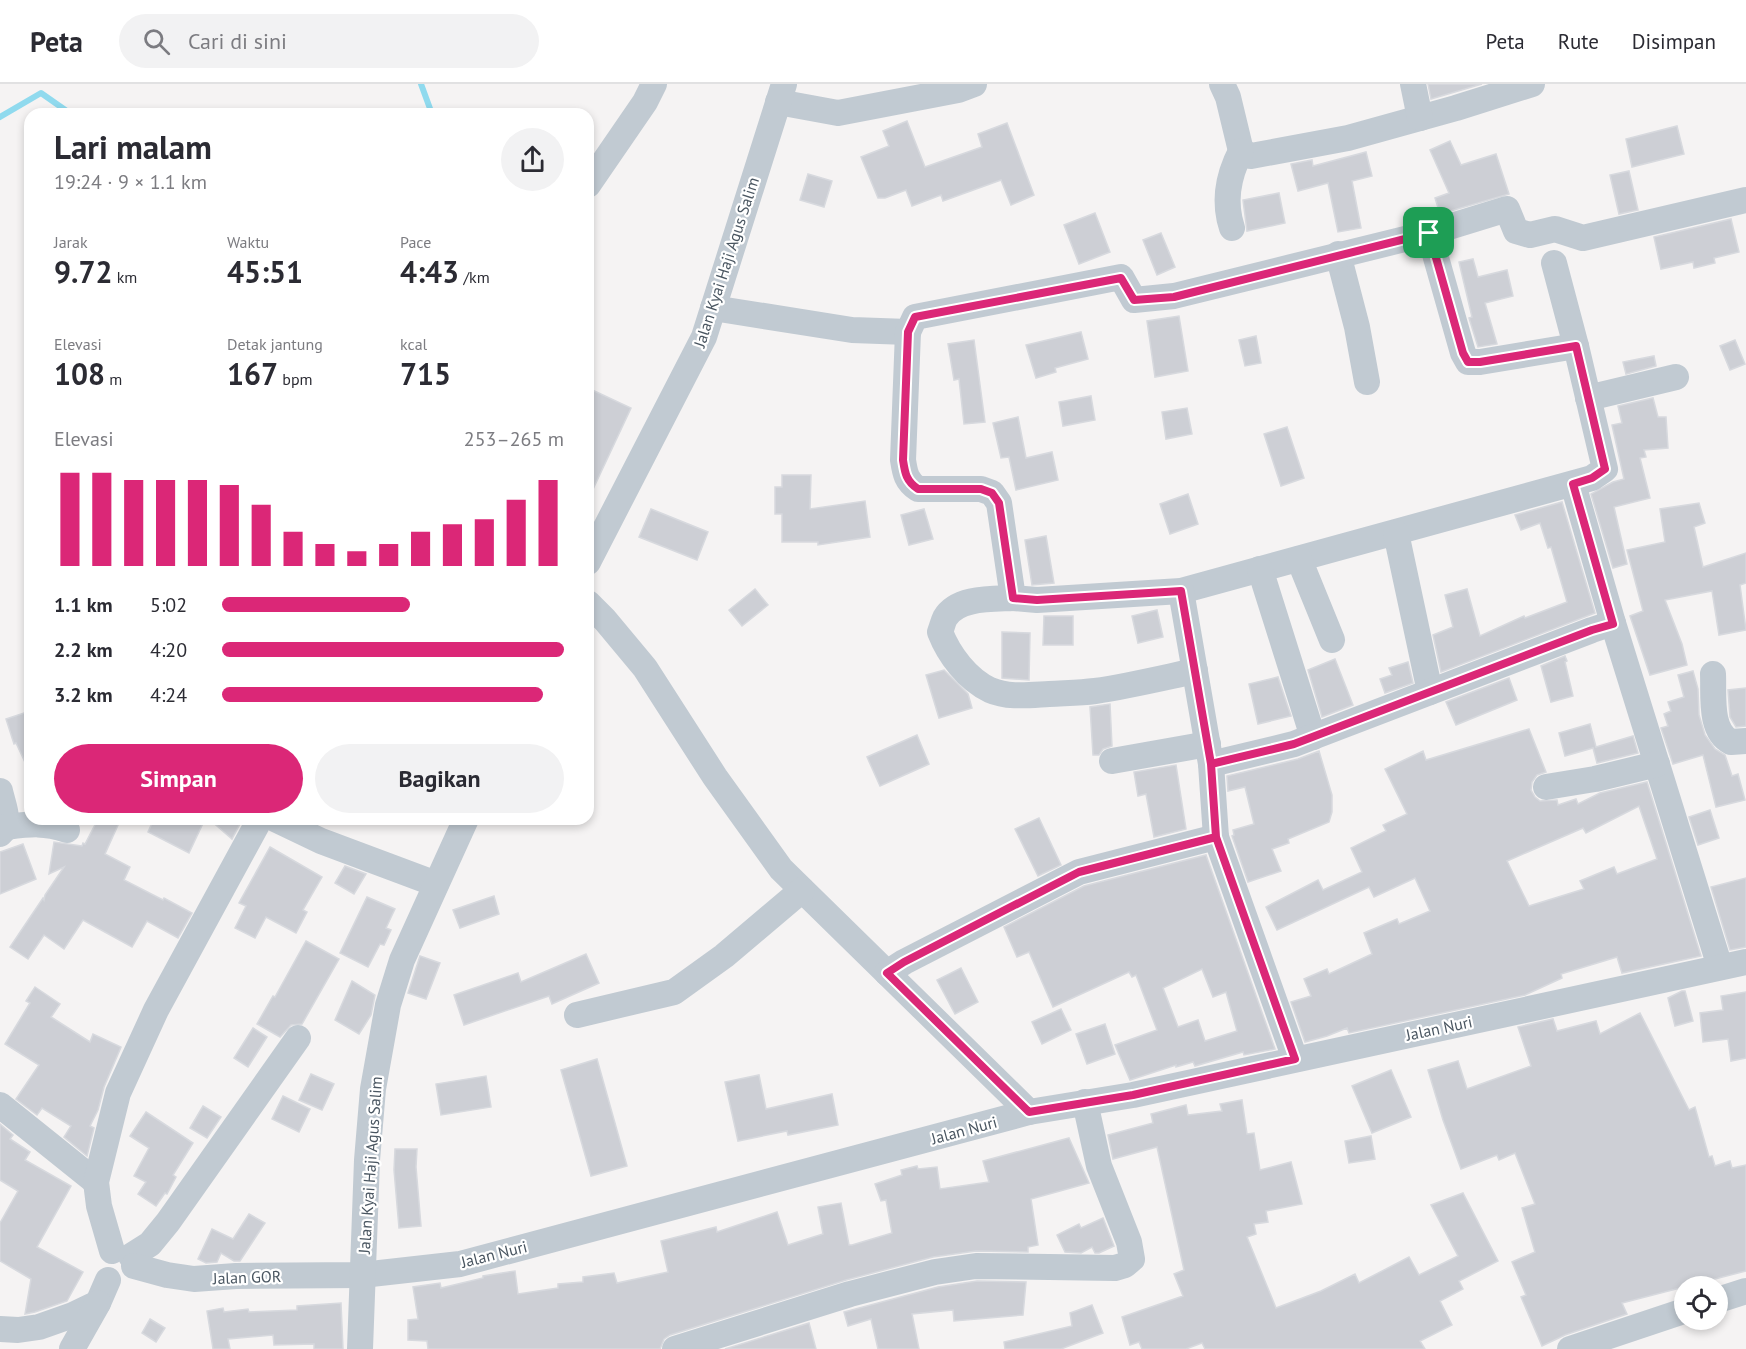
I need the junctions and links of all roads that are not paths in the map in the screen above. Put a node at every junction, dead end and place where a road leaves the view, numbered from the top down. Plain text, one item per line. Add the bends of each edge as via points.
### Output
1 (974, 84) edge
2 (1222, 84) edge
3 (1413, 84) edge
4 (1532, 84) edge
5 (649, 86) edge
6 (781, 93) edge
7 (1420, 118) junction
8 (1240, 152) junction
9 (594, 176) edge
10 (1746, 200) edge
11 (1232, 228) dead end
12 (1429, 233) junction
13 (1338, 254) junction
14 (1554, 263) dead end
15 (713, 308) junction
16 (908, 332) junction
17 (1576, 346) junction
18 (1676, 377) dead end
19 (1367, 382) dead end
20 (1588, 398) junction
21 (1573, 484) junction
22 (1396, 533) junction
23 (594, 550) edge
24 (1299, 559) junction
25 (1260, 569) junction
26 (1181, 591) junction
27 (1013, 598) junction
28 (594, 609) edge
29 (1613, 624) junction
30 (1332, 640) dead end
31 (1195, 671) junction
32 (1713, 674) dead end
33 (1430, 692) junction
34 (1313, 737) junction
35 (1746, 741) edge
36 (1209, 754) junction
37 (1112, 761) dead end
38 (1657, 764) junction
39 (1546, 787) dead end
40 (0, 791) edge
41 (28, 825) edge
42 (53, 825) edge
43 (257, 825) edge
44 (288, 825) edge
45 (462, 825) edge
46 (67, 830) dead end
47 (3, 831) edge
48 (1216, 837) junction
49 (436, 884) junction
50 (802, 890) junction
51 (1746, 962) edge
52 (1720, 967) junction
53 (887, 973) junction
54 (577, 1015) dead end
55 (298, 1038) dead end
56 (1295, 1059) junction
57 (1085, 1102) junction
58 (0, 1105) edge
59 (1029, 1112) junction
60 (96, 1182) junction
61 (126, 1258) junction
62 (362, 1275) junction
63 (103, 1291) junction
64 (1746, 1291) edge
65 (1728, 1297) edge
66 (1674, 1314) edge
67 (0, 1329) edge
68 (72, 1349) edge
69 (360, 1349) edge
70 (675, 1349) edge
71 (1570, 1349) edge

1 - 6 street via 838,113
2 - 8 street
3 - 7 street
4 - 7 street
5 - 9 street via 645,102
6 - 15 street, Jalan Kyai Haji Agus Salim
7 - 8 street via 1348,138 1251,156
8 - 11 street via 1227,190
10 - 12 street via 1583,238 1555,229 1530,235 1516,231 1507,209
12 - 13 street
12 - 17 street via 1468,362
13 - 16 street via 1174,297 1134,300 1121,278 915,317
13 - 19 street
14 - 17 street
15 - 16 street via 852,330
15 - 23 street, Jalan Kyai Haji Agus Salim via 704,337
16 - 27 street via 905,476 918,489 981,489 992,493 999,503
17 - 20 street
18 - 20 street
20 - 21 street via 1605,469
21 - 22 street
21 - 29 street
22 - 24 street
22 - 33 street
24 - 25 street
24 - 30 street
25 - 26 street
25 - 34 street
26 - 27 street
26 - 31 street
27 - 31 street via 981,600 953,609 945,617 940,632 964,670 991,690 1009,695 1095,691
28 - 50 street via 645,668 762,846
29 - 33 street
29 - 38 street
31 - 36 street
32 - 35 street via 1717,725 1731,742
33 - 34 street
34 - 36 street via 1270,750
36 - 37 street
36 - 48 street
38 - 39 street via 1595,780
38 - 52 street
40 - 47 street via 7,823
41 - 47 street
42 - 46 street
43 - 60 street via 131,1063 118,1093
44 - 49 street
45 - 49 street, Jalan Kyai Haji Agus Salim
48 - 53 street via 1079,872
48 - 56 street
49 - 62 street, Jalan Kyai Haji Agus Salim via 402,960 388,1005 373,1089
50 - 53 street
50 - 54 street via 724,956 674,992
51 - 52 street, Jalan Nuri
52 - 56 street, Jalan Nuri
53 - 59 street
55 - 61 street via 168,1222 150,1244
56 - 57 street, Jalan Nuri
57 - 59 street, Jalan Nuri
57 - 70 street via 1100,1166 1129,1242 1132,1259 1125,1266 976,1266 934,1272
58 - 60 street
59 - 62 street, Jalan Nuri via 460,1264
60 - 61 street via 99,1206
61 - 62 street, Jalan GOR via 168,1275 195,1279
61 - 63 street via 132,1274
62 - 69 street, Jalan Kyai Haji Agus Salim
63 - 67 street via 73,1315 39,1328
63 - 68 street
64 - 65 street
66 - 71 street

